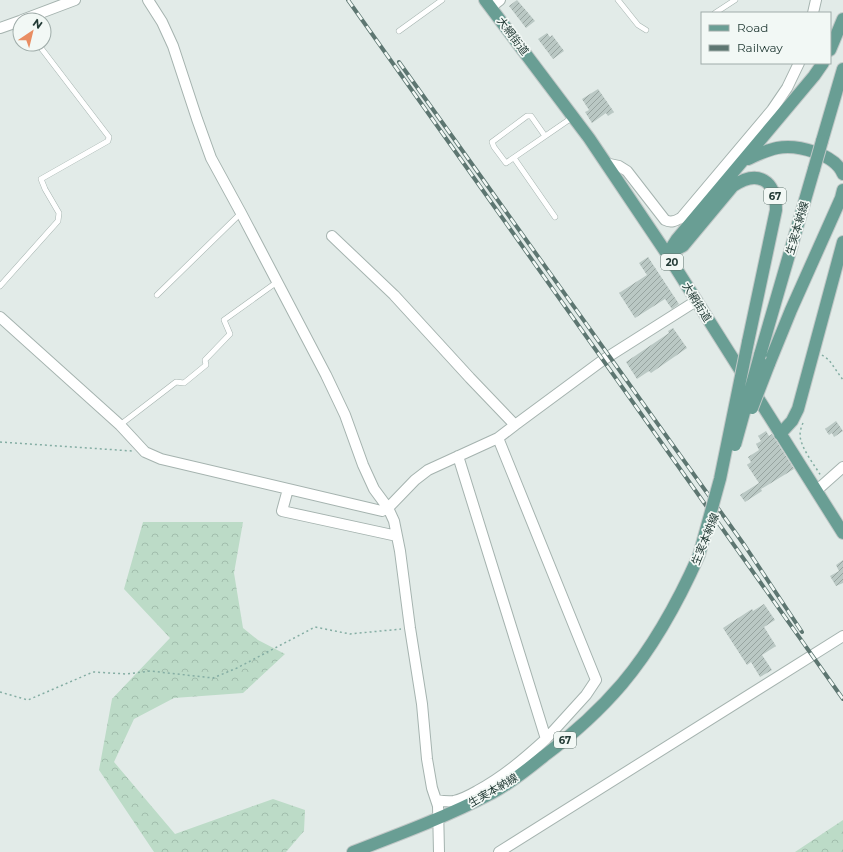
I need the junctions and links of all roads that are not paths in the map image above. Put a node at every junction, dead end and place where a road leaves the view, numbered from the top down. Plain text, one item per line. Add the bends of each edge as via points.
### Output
1 (75, 0) edge
2 (148, 0) edge
3 (442, 0) edge
4 (618, 0) edge
5 (735, 0) edge
6 (816, 0) edge
7 (492, 2) edge
8 (44, 12) edge
9 (717, 12) edge
10 (813, 12) edge
11 (843, 19) edge
12 (12, 24) edge
13 (0, 28) edge
14 (646, 30) dead end
15 (399, 31) dead end
16 (831, 48) edge
17 (44, 52) edge
18 (799, 64) edge
19 (822, 64) edge
20 (843, 69) edge
21 (573, 117) junction
22 (545, 136) junction
23 (514, 158) junction
24 (743, 162) junction
25 (605, 163) junction
26 (843, 174) edge
27 (843, 190) edge
28 (241, 213) junction
29 (556, 217) dead end
30 (332, 236) dead end
31 (843, 242) edge
32 (667, 254) junction
33 (278, 282) junction
34 (0, 286) edge
35 (157, 295) dead end
36 (696, 301) junction
37 (0, 316) edge
38 (120, 425) junction
39 (515, 425) junction
40 (780, 434) junction
41 (498, 438) junction
42 (734, 451) junction
43 (458, 456) junction
44 (843, 467) edge
45 (288, 489) junction
46 (816, 491) junction
47 (388, 508) junction
48 (843, 533) edge
49 (397, 536) junction
50 (699, 555) junction
51 (843, 636) edge
52 (546, 739) junction
53 (436, 800) junction
54 (439, 818) junction
55 (353, 852) edge
56 (440, 852) edge
57 (499, 852) edge

1 - 8 street
2 - 28 street via 173,46 211,158
3 - 15 lane
4 - 14 lane via 638,25
5 - 9 lane
6 - 10 street
7 - 21 main road, 大網街道 / 20
11 - 16 main road
12 - 13 street
17 - 34 lane via 109,137 108,141 40,179 59,213 58,222
18 - 25 street via 787,88 772,110 681,218 674,222 669,222 661,216 627,170
19 - 24 main road
20 - 42 main road, 生実本納線 / 67, bridge
21 - 22 lane
21 - 25 main road, 大網街道 / 20
22 - 23 lane
22 - 23 lane via 531,116 527,116 492,142 506,163
23 - 29 lane
24 - 26 main road via 770,150 789,147 826,157 837,165
24 - 32 main road
25 - 32 main road, 大網街道 / 20
27 - 42 main road, bridge
28 - 33 street
28 - 35 lane
30 - 39 street via 394,295
31 - 40 main road via 798,408 792,421
32 - 36 main road, 大網街道 / 20
32 - 50 main road, 67, bridge via 683,246 740,181 755,178 767,182 772,188 776,210 720,479
33 - 38 lane via 224,320 230,334 205,360 206,365 184,383 176,382
33 - 47 street via 345,415 374,489
36 - 39 street via 603,360
36 - 40 main road, 大網街道 / 20
37 - 38 street
38 - 45 street via 145,452 161,460
39 - 41 street
40 - 46 main road, 大網街道 / 20
41 - 43 street
41 - 52 street via 596,680 586,695
42 - 50 main road, 生実本納線 / 67, bridge via 720,501
43 - 47 street via 428,470
43 - 52 street
44 - 46 street
45 - 47 street via 382,511
45 - 49 street via 282,511
46 - 48 main road, 大網街道 / 20
47 - 49 street
49 - 53 street via 422,704 427,759
50 - 54 main road, 生実本納線 / 67 via 689,579 642,658 593,715 531,767 494,792
51 - 57 street
52 - 53 street via 520,763 486,786 454,801
53 - 54 street
54 - 55 main road, 生実本納線 / 67
54 - 56 street

